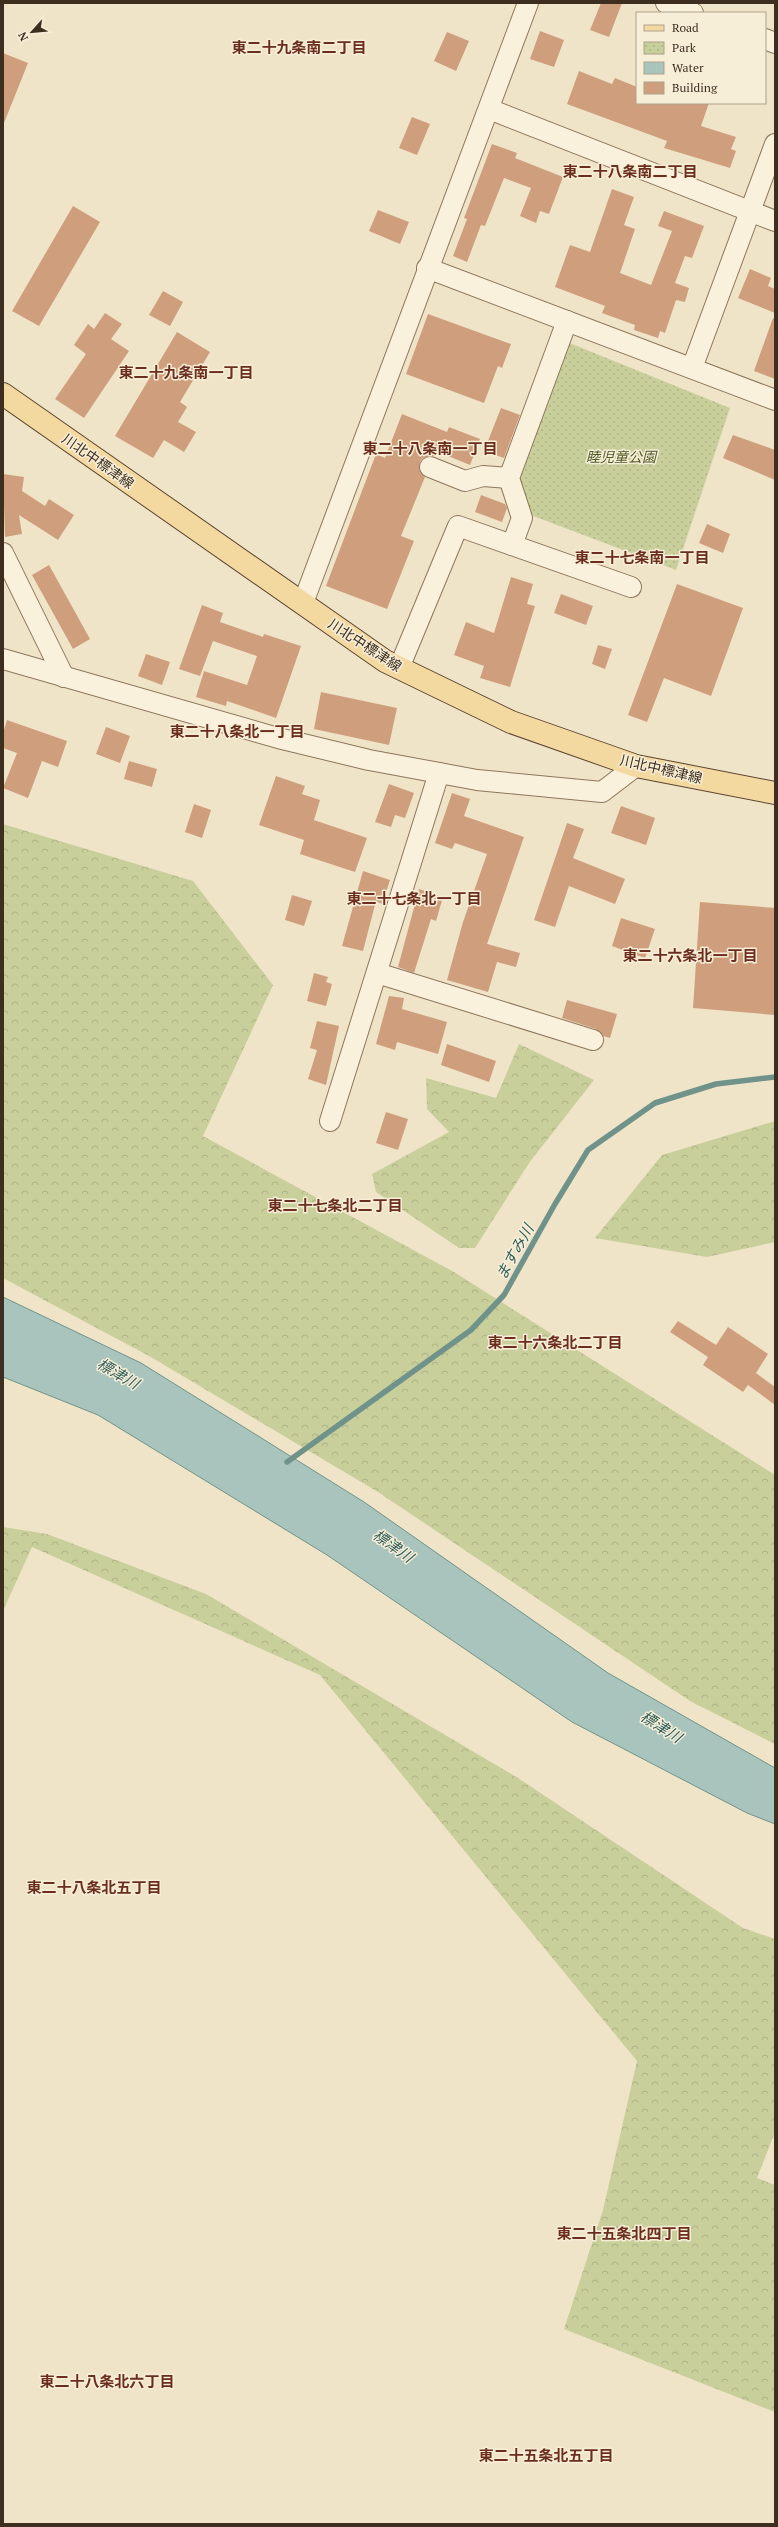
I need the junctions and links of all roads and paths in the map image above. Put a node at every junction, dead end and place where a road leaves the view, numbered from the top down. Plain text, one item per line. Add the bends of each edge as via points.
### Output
1 (528, 3) edge
2 (666, 3) edge
3 (690, 12) edge
4 (489, 109) junction
5 (775, 144) edge
6 (751, 212) junction
7 (775, 221) edge
8 (427, 268) junction
9 (567, 321) junction
10 (692, 368) junction
11 (3, 394) edge
12 (775, 400) edge
13 (430, 467) dead end
14 (509, 478) junction
15 (512, 545) junction
16 (3, 553) edge
17 (631, 587) dead end
18 (303, 604) junction
19 (3, 659) edge
20 (399, 668) junction
21 (64, 677) junction
22 (636, 766) junction
23 (439, 773) junction
24 (775, 793) edge
25 (377, 973) junction
26 (593, 1040) dead end
27 (330, 1121) dead end

1 - 4 street
2 - 3 street
4 - 6 street
4 - 8 street
5 - 6 street
6 - 7 street
6 - 10 street
8 - 9 street
8 - 18 street
9 - 10 street
9 - 14 street
10 - 12 street
11 - 18 main road, 川北中標津線
13 - 14 street via 466,481 483,476
14 - 15 street via 522,518
15 - 17 street
15 - 20 street via 458,526
16 - 21 street
18 - 20 main road, 川北中標津線
19 - 21 street
20 - 22 main road, 川北中標津線 via 511,722
21 - 23 street via 278,738 369,760
22 - 23 street via 602,792 477,780
22 - 24 main road, 川北中標津線
23 - 25 street
25 - 26 street
25 - 27 street

